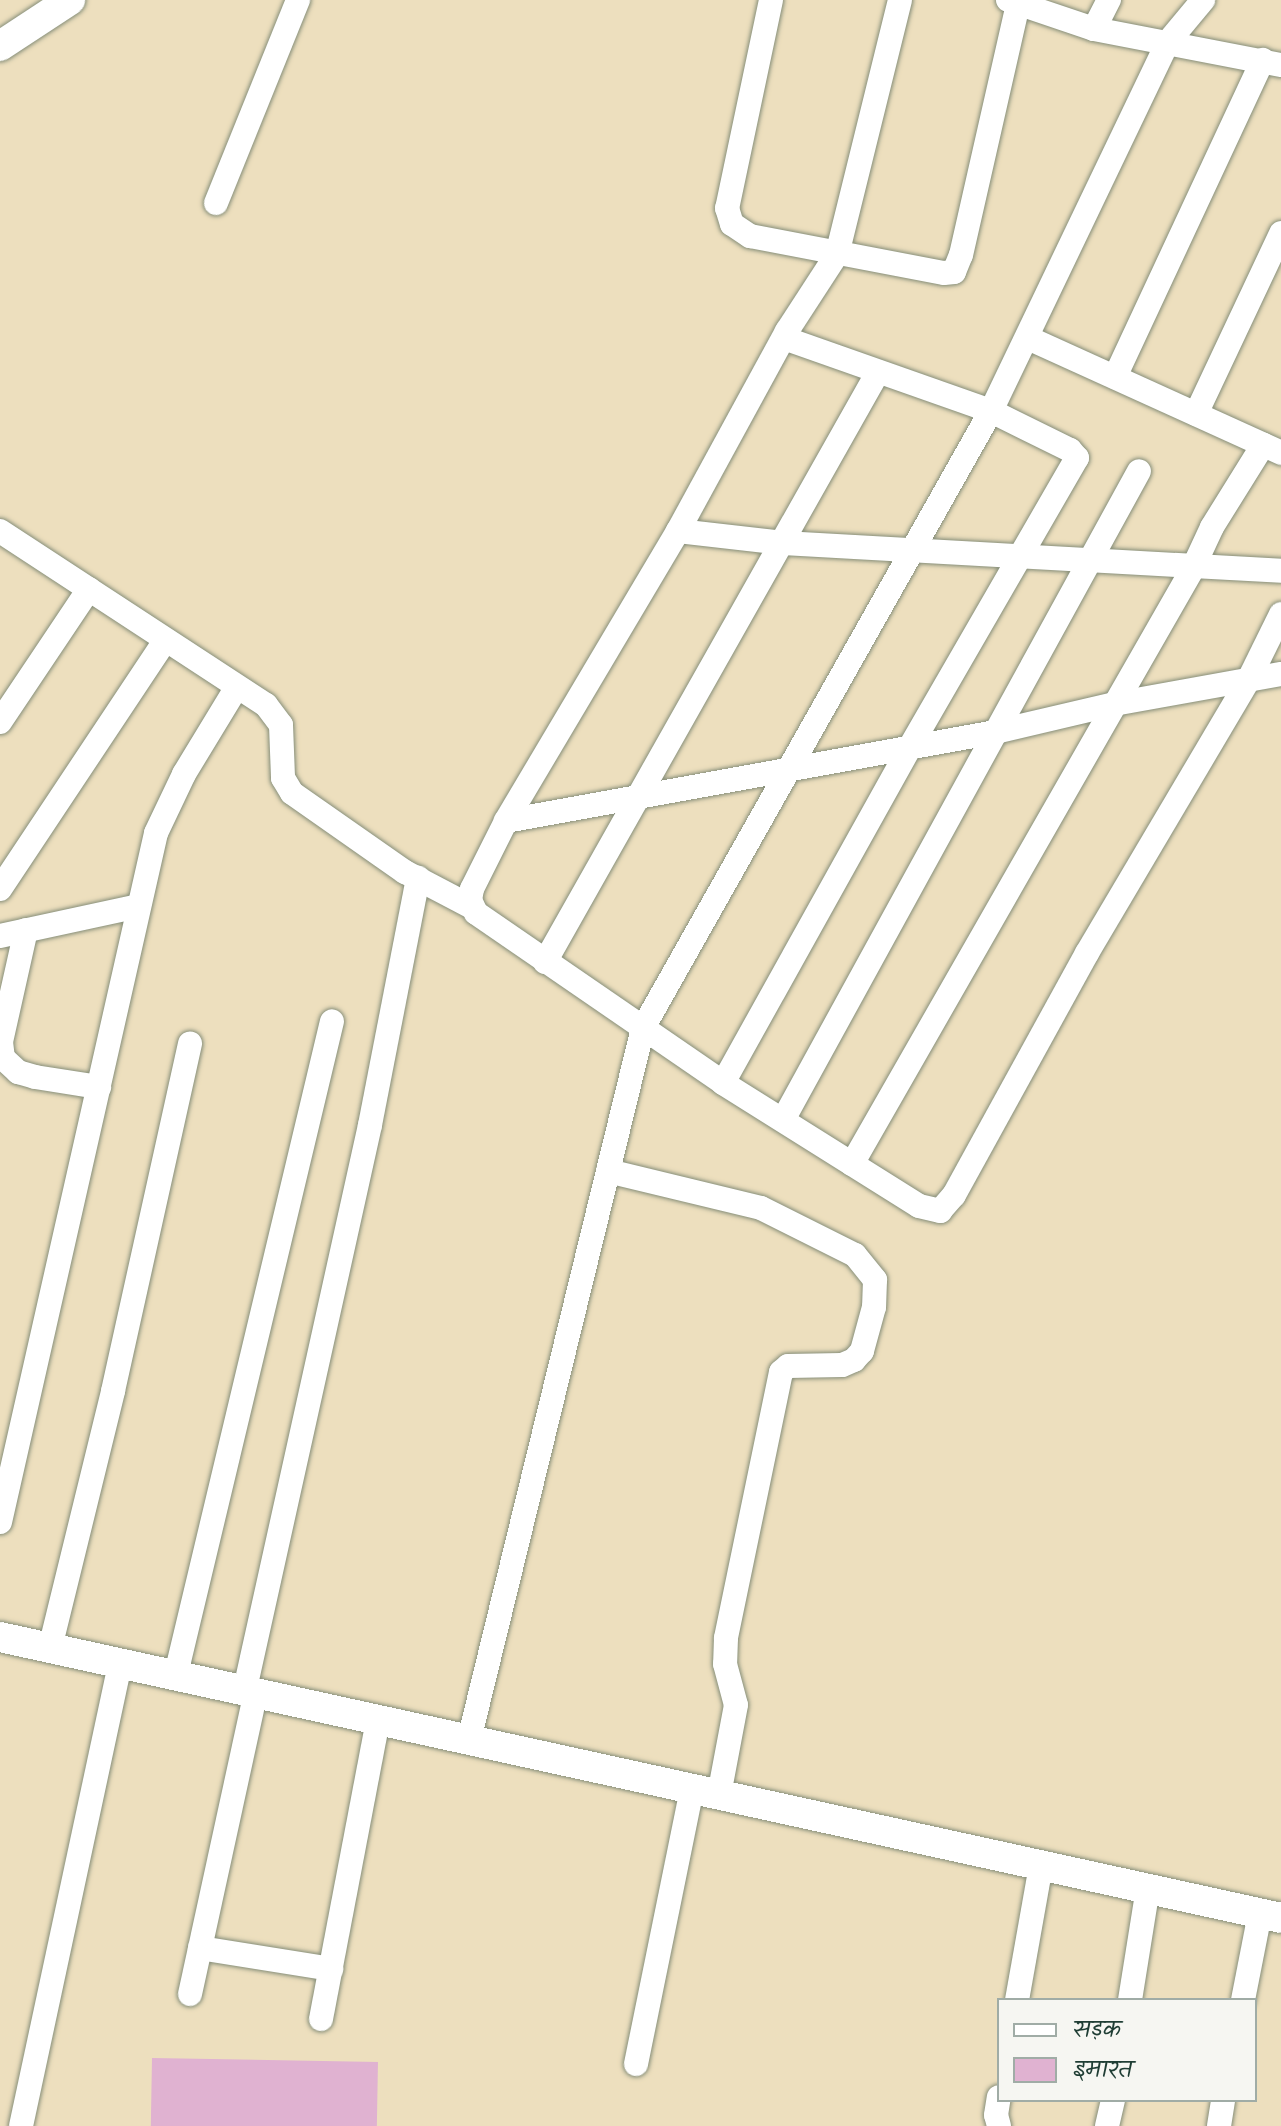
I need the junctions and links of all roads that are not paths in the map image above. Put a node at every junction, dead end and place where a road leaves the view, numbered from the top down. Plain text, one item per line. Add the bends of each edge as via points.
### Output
1 (70, 0) edge
2 (298, 0) edge
3 (771, 0) edge
4 (900, 0) edge
5 (1109, 0) edge
6 (1203, 0) edge
7 (1015, 1) edge
8 (1094, 29) junction
9 (1168, 42) junction
10 (0, 46) edge
11 (1272, 62) edge
12 (216, 203) dead end
13 (1281, 233) edge
14 (837, 254) junction
15 (784, 338) junction
16 (1028, 338) junction
17 (878, 372) junction
18 (1115, 377) junction
19 (991, 411) junction
20 (1196, 414) junction
21 (1276, 449) edge
22 (1139, 471) dead end
23 (0, 531) edge
24 (678, 531) junction
25 (783, 543) junction
26 (912, 551) junction
27 (1021, 559) junction
28 (1092, 561) junction
29 (1193, 568) junction
30 (1281, 571) edge
31 (89, 589) junction
32 (1281, 614) edge
33 (165, 641) junction
34 (1281, 674) edge
35 (1250, 677) junction
36 (237, 687) junction
37 (1114, 704) junction
38 (0, 722) edge
39 (995, 732) junction
40 (910, 747) junction
41 (789, 768) junction
42 (640, 797) junction
43 (506, 821) junction
44 (418, 878) junction
45 (0, 889) edge
46 (139, 906) junction
47 (472, 907) junction
48 (26, 930) junction
49 (0, 936) edge
50 (545, 962) junction
51 (332, 1021) dead end
52 (643, 1028) junction
53 (190, 1043) dead end
54 (723, 1083) junction
55 (99, 1087) junction
56 (783, 1120) junction
57 (852, 1164) junction
58 (608, 1171) junction
59 (0, 1522) edge
60 (0, 1637) edge
61 (50, 1648) junction
62 (120, 1663) junction
63 (176, 1674) junction
64 (251, 1691) junction
65 (378, 1720) junction
66 (469, 1740) junction
67 (705, 1792) junction
68 (1041, 1865) junction
69 (1148, 1887) junction
70 (1270, 1915) edge
71 (200, 1948) junction
72 (331, 1969) junction
73 (190, 1994) dead end
74 (1017, 1998) edge
75 (1130, 1998) edge
76 (1244, 1998) edge
77 (321, 2019) dead end
78 (636, 2064) dead end
79 (998, 2102) edge
80 (1113, 2102) edge
81 (21, 2126) edge
82 (999, 2126) edge
83 (1107, 2126) edge

1 - 10 main road
2 - 12 street
3 - 14 street via 727,215 738,231 750,236
4 - 14 street
5 - 8 street
6 - 9 street
7 - 8 street
7 - 14 street via 954,272
8 - 9 street
9 - 11 street
9 - 16 street
11 - 18 street
13 - 20 street
14 - 15 street
15 - 17 street
15 - 24 street
16 - 18 street
16 - 19 street
17 - 19 street
17 - 25 street
18 - 20 street
19 - 26 street
19 - 27 street via 1077,458
20 - 21 street
21 - 29 street via 1212,527
22 - 28 street
23 - 31 street
24 - 25 street
24 - 43 street
25 - 26 street
25 - 42 street
26 - 27 street
26 - 41 street
27 - 28 street
27 - 40 street
28 - 29 street
28 - 39 street
29 - 30 street
29 - 37 street
31 - 33 street
31 - 38 street
32 - 35 street
33 - 36 street
33 - 45 street
34 - 35 street
35 - 37 street
35 - 57 street via 1087,953 948,1206 940,1211 919,1206
36 - 44 street via 266,705 281,725 283,778 292,793
36 - 46 street via 165,808
37 - 39 street
37 - 57 street
39 - 40 street
39 - 56 street
40 - 41 street
40 - 54 street
41 - 42 street
41 - 52 street
42 - 43 street
42 - 50 street
43 - 47 street via 472,889
44 - 47 street
44 - 64 street
46 - 48 street
46 - 55 street
47 - 50 street
48 - 49 street
48 - 55 street via 1,1042 3,1058 18,1072
50 - 52 street
51 - 63 street
52 - 54 street
52 - 58 street
53 - 61 street
54 - 56 street
55 - 59 street
56 - 57 street
58 - 66 street
58 - 67 street via 761,1208 855,1255 875,1280 874,1307 862,1351 854,1360 788,1366 781,1372 726,1638 725,1664 736,1705
60 - 61 main road
61 - 62 main road
62 - 63 main road
62 - 81 street
63 - 64 main road
64 - 65 main road
64 - 71 street
65 - 66 main road
65 - 72 street
66 - 67 main road
67 - 68 main road
67 - 78 street
68 - 69 main road
68 - 74 street
69 - 70 main road
69 - 75 street
70 - 76 street
71 - 72 street
71 - 73 street
72 - 77 street
79 - 82 street
80 - 83 street

